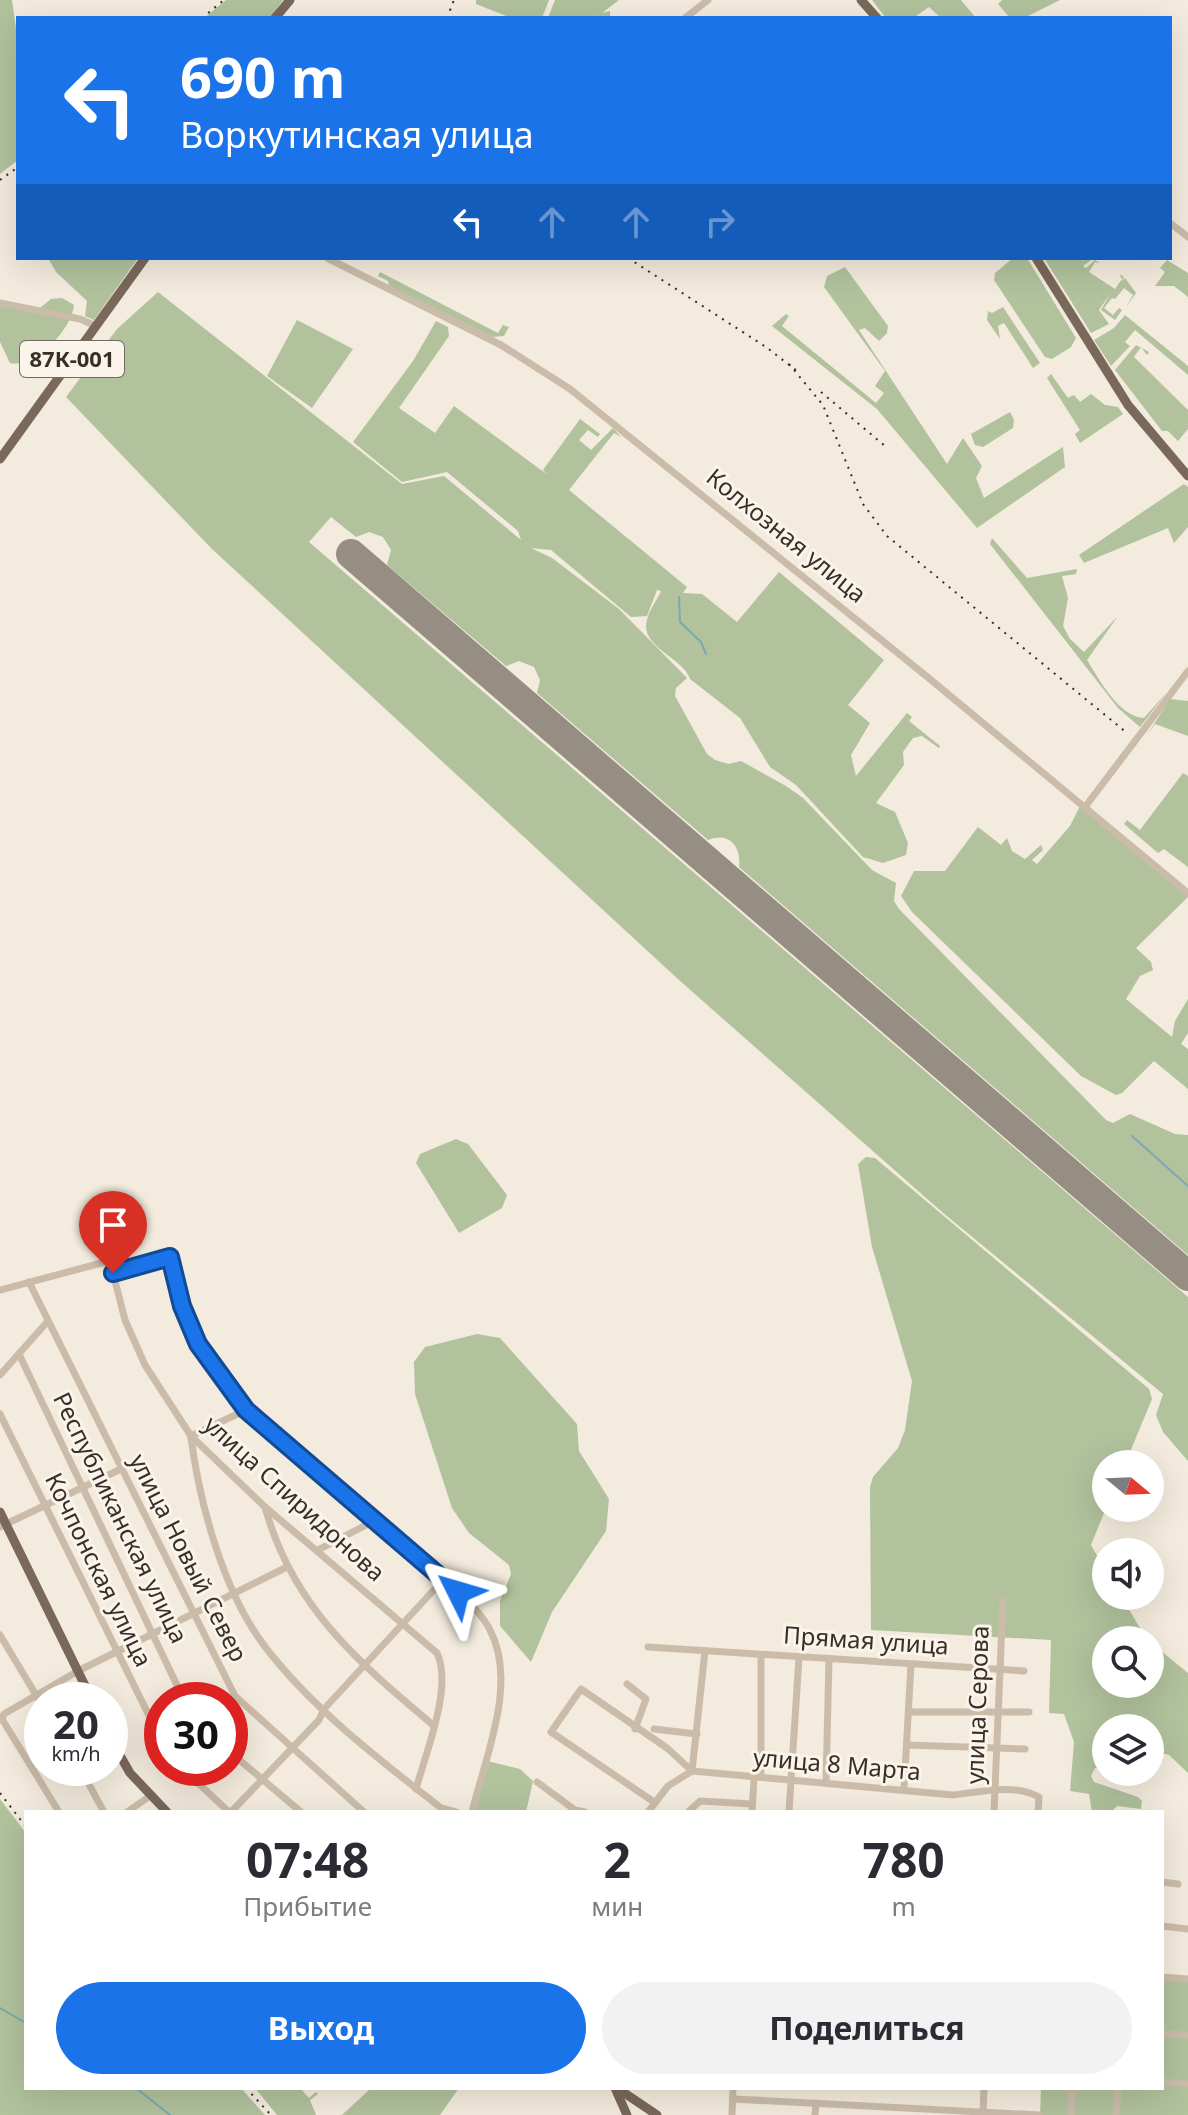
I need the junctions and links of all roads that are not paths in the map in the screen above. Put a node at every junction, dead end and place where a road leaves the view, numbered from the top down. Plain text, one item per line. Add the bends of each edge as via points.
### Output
1 (290, 0) edge
2 (708, 0) edge
3 (861, 0) edge
4 (277, 16) edge
5 (688, 16) edge
6 (875, 16) edge
7 (1172, 225) edge
8 (1188, 237) edge
9 (144, 260) edge
10 (331, 260) edge
11 (1037, 260) edge
12 (0, 303) edge
13 (96, 326) junction
14 (1083, 333) junction
15 (0, 459) edge
16 (1188, 469) edge
17 (1188, 476) edge
18 (1188, 671) edge
19 (1085, 807) junction
20 (1188, 893) edge
21 (113, 1273) junction
22 (29, 1282) junction
23 (0, 1290) edge
24 (48, 1321) junction
25 (19, 1354) junction
26 (0, 1375) edge
27 (246, 1410) junction
28 (0, 1414) edge
29 (191, 1436) junction
30 (121, 1469) junction
31 (83, 1487) junction
32 (45, 1506) junction
33 (265, 1507) junction
34 (0, 1512) edge
35 (374, 1521) junction
36 (3, 1526) edge
37 (318, 1550) junction
38 (287, 1567) junction
39 (443, 1580) junction
40 (236, 1593) junction
41 (1003, 1600) dead end
42 (193, 1614) junction
43 (403, 1624) junction
44 (153, 1634) junction
45 (0, 1635) edge
46 (648, 1647) dead end
47 (705, 1651) junction
48 (4, 1652) edge
49 (116, 1653) junction
50 (761, 1655) junction
51 (799, 1657) junction
52 (829, 1659) junction
53 (911, 1664) junction
54 (363, 1666) junction
55 (1000, 1670) junction
56 (78, 1671) junction
57 (1024, 1671) dead end
58 (26, 1682) edge
59 (57, 1682) edge
60 (83, 1682) edge
61 (176, 1682) edge
62 (627, 1684) dead end
63 (24, 1702) edge
64 (144, 1707) edge
65 (324, 1709) junction
66 (998, 1711) junction
67 (909, 1712) junction
68 (1029, 1712) dead end
69 (2, 1719) edge
70 (433, 1725) junction
71 (635, 1729) junction
72 (654, 1729) dead end
73 (697, 1734) junction
74 (907, 1745) junction
75 (997, 1748) junction
76 (1025, 1749) dead end
77 (291, 1750) junction
78 (248, 1768) edge
79 (128, 1770) edge
80 (692, 1771) junction
81 (758, 1778) junction
82 (789, 1779) junction
83 (262, 1780) junction
84 (537, 1782) dead end
85 (826, 1782) junction
86 (88, 1786) edge
87 (202, 1786) edge
88 (416, 1789) junction
89 (904, 1789) junction
90 (995, 1790) junction
91 (150, 1796) junction
92 (654, 1802) junction
93 (752, 1808) edge
94 (58, 1810) edge
95 (99, 1810) edge
96 (130, 1810) edge
97 (165, 1810) edge
98 (228, 1810) edge
99 (232, 1810) edge
100 (299, 1810) edge
101 (362, 1810) edge
102 (440, 1810) edge
103 (472, 1810) edge
104 (575, 1810) edge
105 (649, 1810) edge
106 (690, 1810) edge
107 (789, 1810) edge
108 (994, 1810) edge
109 (1038, 1810) edge
110 (1164, 1882) edge
111 (1178, 1884) dead end
112 (1164, 1926) edge
113 (1188, 1929) edge
114 (1164, 1977) edge
115 (1188, 1979) edge
116 (1164, 2034) edge
117 (1188, 2035) edge
118 (1164, 2082) edge
119 (1188, 2084) edge
120 (617, 2090) edge
121 (619, 2090) edge
122 (733, 2090) edge
123 (984, 2090) edge
124 (1072, 2090) edge
125 (1118, 2090) edge
126 (733, 2099) junction
127 (816, 2103) junction
128 (983, 2113) edge
129 (627, 2115) edge
130 (657, 2115) edge
131 (732, 2115) edge
132 (815, 2115) edge
133 (1039, 2115) edge
134 (1071, 2115) edge
135 (1116, 2115) edge

1 - 4 main road
2 - 5 street
3 - 6 main road
7 - 8 street
9 - 13 main road, 87К-001
10 - 19 street, Колхозная улица via 501,345 570,389
11 - 14 main road
12 - 13 street
13 - 15 main road, 87К-001
14 - 16 main road via 1145,420
14 - 17 main road via 1128,405
18 - 19 street
19 - 20 street, Колхозная улица
21 - 22 street, улица Спиридонова via 109,1261
21 - 27 street via 170,1257 198,1344
21 - 29 street, улица Спиридонова via 125,1320 145,1365
22 - 23 street
22 - 24 street, улица Новый Север
24 - 25 street
24 - 30 street, улица Новый Север
25 - 26 street
25 - 31 street, Республиканская улица
27 - 29 street
27 - 35 street
28 - 32 street, Кочпонская улица
29 - 33 street, улица Спиридонова
29 - 40 street via 203,1507
30 - 31 street
30 - 42 street, улица Новый Север
31 - 32 street
31 - 44 street, Республиканская улица
32 - 36 street
32 - 49 street, Кочпонская улица
33 - 37 street, улица Спиридонова
33 - 38 street
34 - 36 main road
35 - 37 street
35 - 39 street
36 - 56 main road
37 - 43 street, улица Спиридонова
38 - 40 street
38 - 54 street via 334,1636
39 - 43 street
39 - 103 street via 492,1631 500,1670 501,1693
40 - 42 street
40 - 65 street via 264,1646
41 - 55 street, улица Серова
42 - 44 street
42 - 77 street, улица Новый Север via 235,1696
43 - 54 street
43 - 70 street, улица Спиридонова via 437,1653 443,1667
44 - 49 street
44 - 61 street, Республиканская улица
45 - 48 street
46 - 47 street, Прямая улица
47 - 50 street, Прямая улица
47 - 73 street
48 - 58 street
49 - 56 street
49 - 64 street, Кочпонская улица
50 - 51 street, Прямая улица
50 - 81 street
51 - 52 street, Прямая улица
51 - 82 street
52 - 53 street, Прямая улица
52 - 85 street
53 - 55 street, Прямая улица
53 - 67 street
54 - 65 street
54 - 70 street
55 - 57 street, Прямая улица
55 - 66 street, улица Серова
56 - 59 street
56 - 60 main road
62 - 71 street via 646,1699
63 - 69 street
65 - 77 street
65 - 88 street
66 - 67 street
66 - 68 street
66 - 75 street, улица Серова
67 - 74 street
69 - 94 street
70 - 88 street, улица Спиридонова
71 - 80 street
71 - 92 street via 581,1689 551,1732
72 - 73 street
73 - 80 street
74 - 75 street
74 - 89 street
75 - 76 street
75 - 90 street, улица Серова
77 - 83 street
77 - 101 street, улица Новый Север
78 - 83 street
79 - 91 main road
80 - 81 street, улица 8 Марта
80 - 92 street
81 - 82 street, улица 8 Марта
81 - 93 street
82 - 85 street, улица 8 Марта
82 - 107 street
83 - 99 street
83 - 100 street
84 - 104 street
85 - 89 street, улица 8 Марта
86 - 95 street
87 - 98 street
88 - 102 street
89 - 90 street, улица 8 Марта via 953,1795
90 - 108 street, улица Серова
90 - 109 street, улица 8 Марта via 1028,1791 1039,1797
91 - 96 street
91 - 97 main road
92 - 105 street
93 - 106 street via 700,1801
110 - 111 street
112 - 113 street
114 - 115 street
116 - 117 street
118 - 119 street
120 - 129 main road
121 - 130 main road
122 - 126 street
123 - 128 street
124 - 134 street
125 - 135 street
126 - 127 street
126 - 131 street
127 - 128 street
127 - 132 street
128 - 133 street

